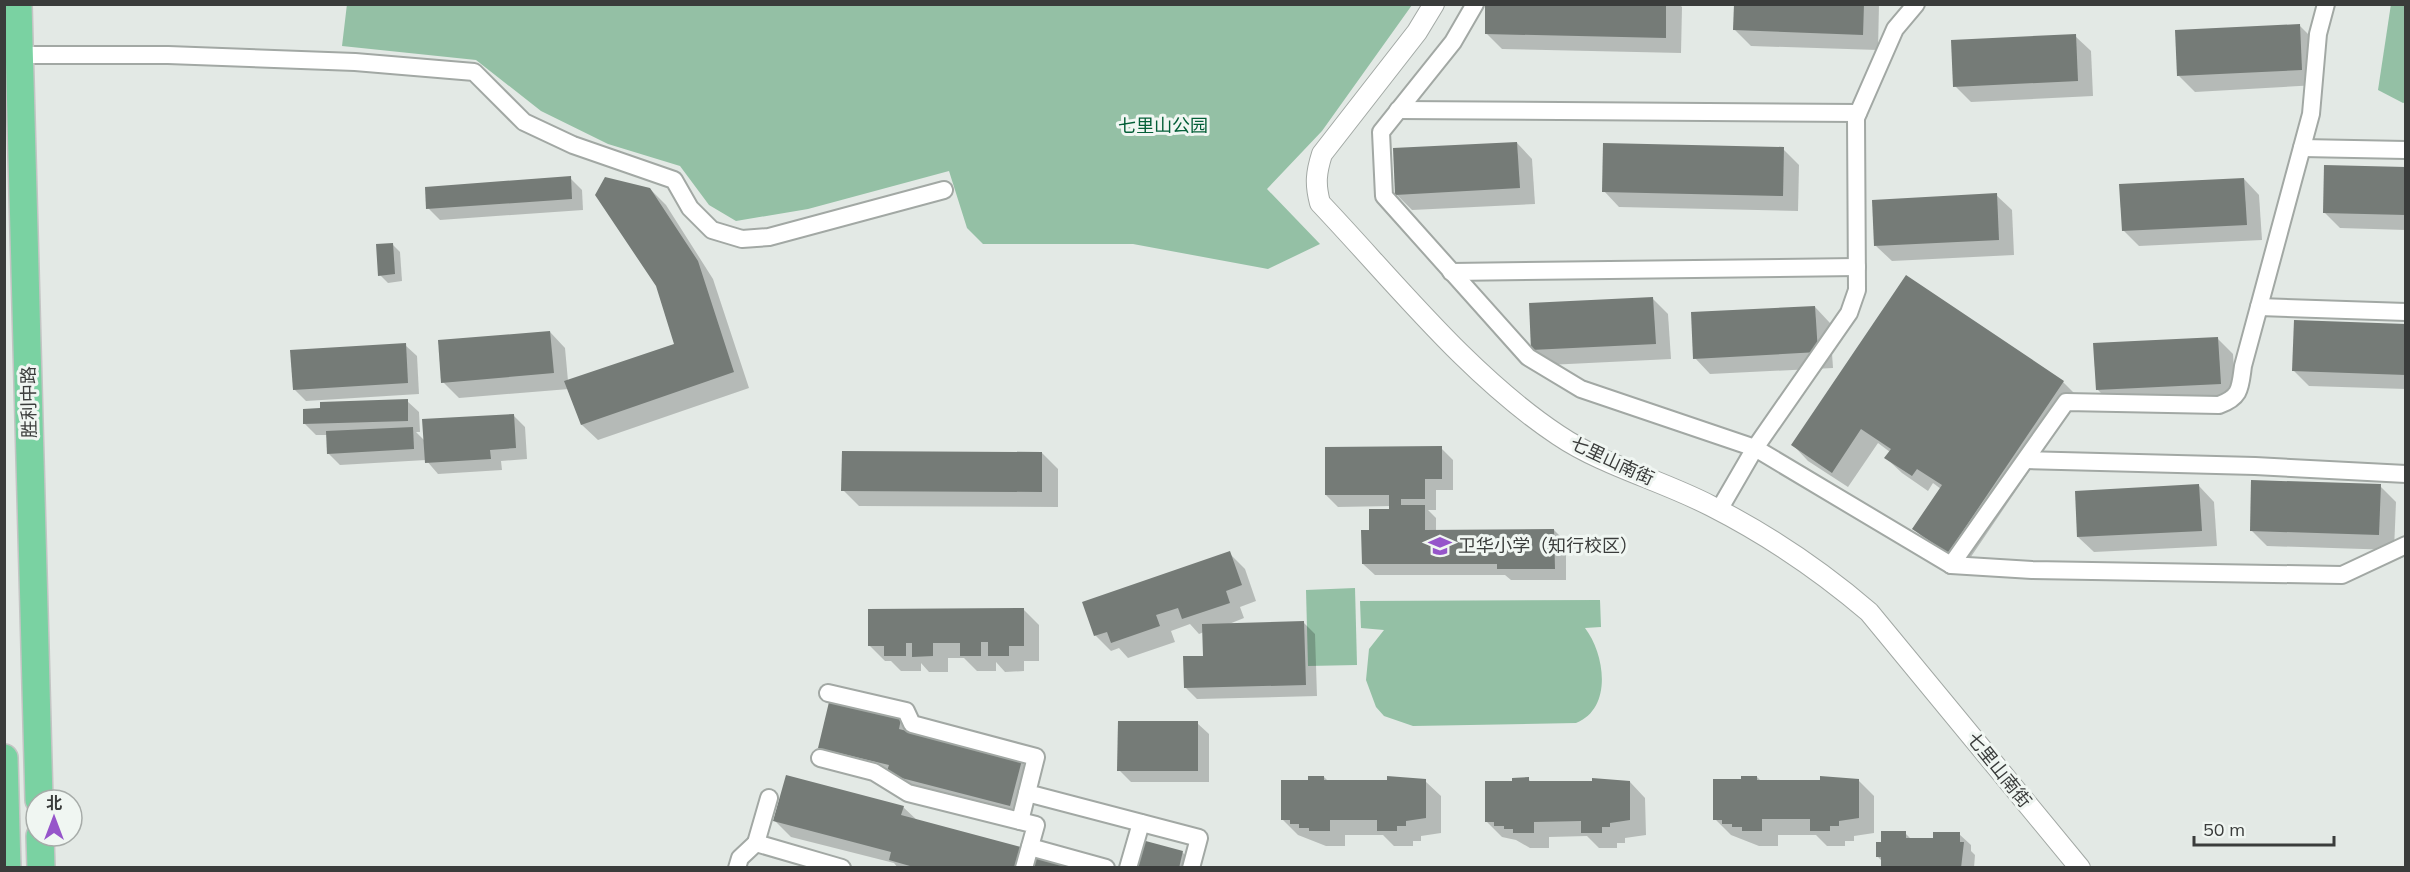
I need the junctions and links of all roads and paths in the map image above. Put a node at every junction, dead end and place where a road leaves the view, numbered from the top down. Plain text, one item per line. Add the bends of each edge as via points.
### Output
1 (18, 4) edge
2 (1434, 4) edge
3 (1475, 4) edge
4 (1916, 4) edge
5 (2326, 4) edge
6 (21, 56) junction
7 (1398, 110) junction
8 (1858, 113) junction
9 (2302, 148) junction
10 (2406, 150) edge
11 (944, 190) dead end
12 (1857, 267) junction
13 (1451, 272) junction
14 (2259, 307) junction
15 (2406, 312) edge
16 (1755, 448) junction
17 (2026, 460) junction
18 (2406, 474) edge
19 (1719, 510) junction
20 (2406, 545) edge
21 (1951, 566) junction
22 (828, 693) dead end
23 (4, 758) edge
24 (820, 758) dead end
25 (39, 788) edge
26 (1027, 793) junction
27 (770, 798) dead end
28 (1020, 821) junction
29 (1141, 823) junction
30 (756, 843) junction
31 (1030, 847) junction
32 (40, 848) edge
33 (7, 867) edge
34 (41, 867) edge
35 (737, 867) edge
36 (842, 867) edge
37 (1024, 867) edge
38 (1106, 867) edge
39 (1128, 867) edge
40 (1191, 867) edge
41 (2080, 867) edge

1 - 6 highway, 胜利中路
2 - 19 street, 七里山南街 via 1418,32 1322,154 1315,179 1320,203 1455,346 1518,405 1560,436
3 - 7 street via 1453,42
4 - 8 street via 1895,29
5 - 9 street via 2318,34 2311,114
6 - 11 street via 168,54 474,72 524,122 573,145 674,180 690,208 712,230 742,238 769,237
6 - 25 highway, 胜利中路
7 - 8 street
7 - 13 street via 1381,132 1384,196
8 - 12 street via 1854,132
9 - 10 street
9 - 14 street
12 - 13 street
12 - 16 street via 1857,290 1849,313
13 - 16 street via 1528,357 1581,388
14 - 15 street
14 - 17 street via 2240,387 2233,400 2218,405 2066,402
16 - 19 street
16 - 21 street
17 - 18 street
17 - 21 street
19 - 41 street, 七里山南街 via 1783,546 1869,612
20 - 21 street via 2342,575
22 - 26 street via 906,711 912,724 1036,757
23 - 33 highway
24 - 28 street via 874,772 908,793
26 - 28 street
26 - 29 street
27 - 30 street
28 - 31 street via 1036,825
29 - 39 street
29 - 40 street via 1199,838
30 - 35 street via 740,858
30 - 36 street
31 - 37 street
31 - 38 street
32 - 34 highway

